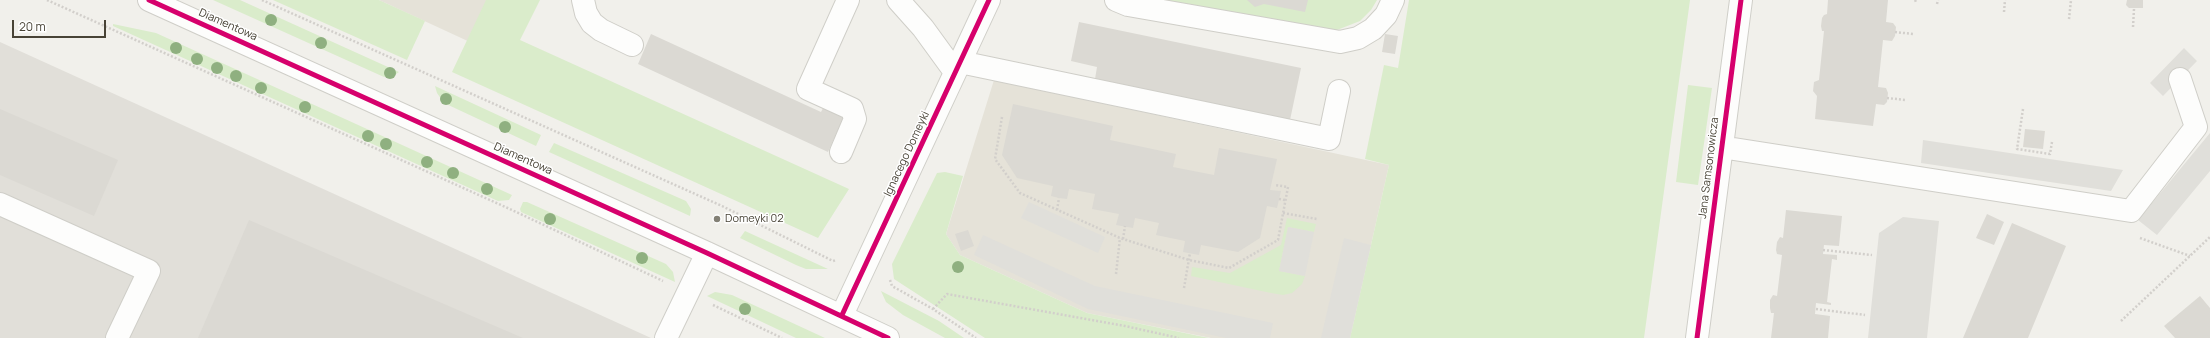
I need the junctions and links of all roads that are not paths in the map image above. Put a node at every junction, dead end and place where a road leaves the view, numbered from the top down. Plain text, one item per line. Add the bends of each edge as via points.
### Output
1 (149, 0) edge
2 (583, 0) edge
3 (848, 0) edge
4 (898, 0) edge
5 (989, 0) edge
6 (1116, 0) edge
7 (1393, 0) edge
8 (1741, 0) edge
9 (632, 45) dead end
10 (958, 67) junction
11 (2180, 79) dead end
12 (1339, 91) dead end
13 (1721, 147) junction
14 (841, 152) dead end
15 (0, 204) edge
16 (707, 253) junction
17 (842, 315) junction
18 (117, 338) edge
19 (666, 338) edge
20 (888, 338) edge
21 (1697, 338) edge

1 - 16 street, Diamentowa
2 - 9 street via 592,23
3 - 14 street via 808,89 852,109 855,119
4 - 10 street
5 - 10 street, Ignacego Domeyki
6 - 7 street via 1128,5 1340,42 1358,38 1373,29 1386,15
8 - 13 street, Jana Samsonowicza
10 - 12 street via 1329,139
10 - 17 street, Ignacego Domeyki
11 - 13 street via 2196,127 2131,211
13 - 21 street, Jana Samsonowicza
15 - 18 street via 149,272
16 - 17 street, Diamentowa
16 - 19 street
17 - 20 street, Diamentowa

